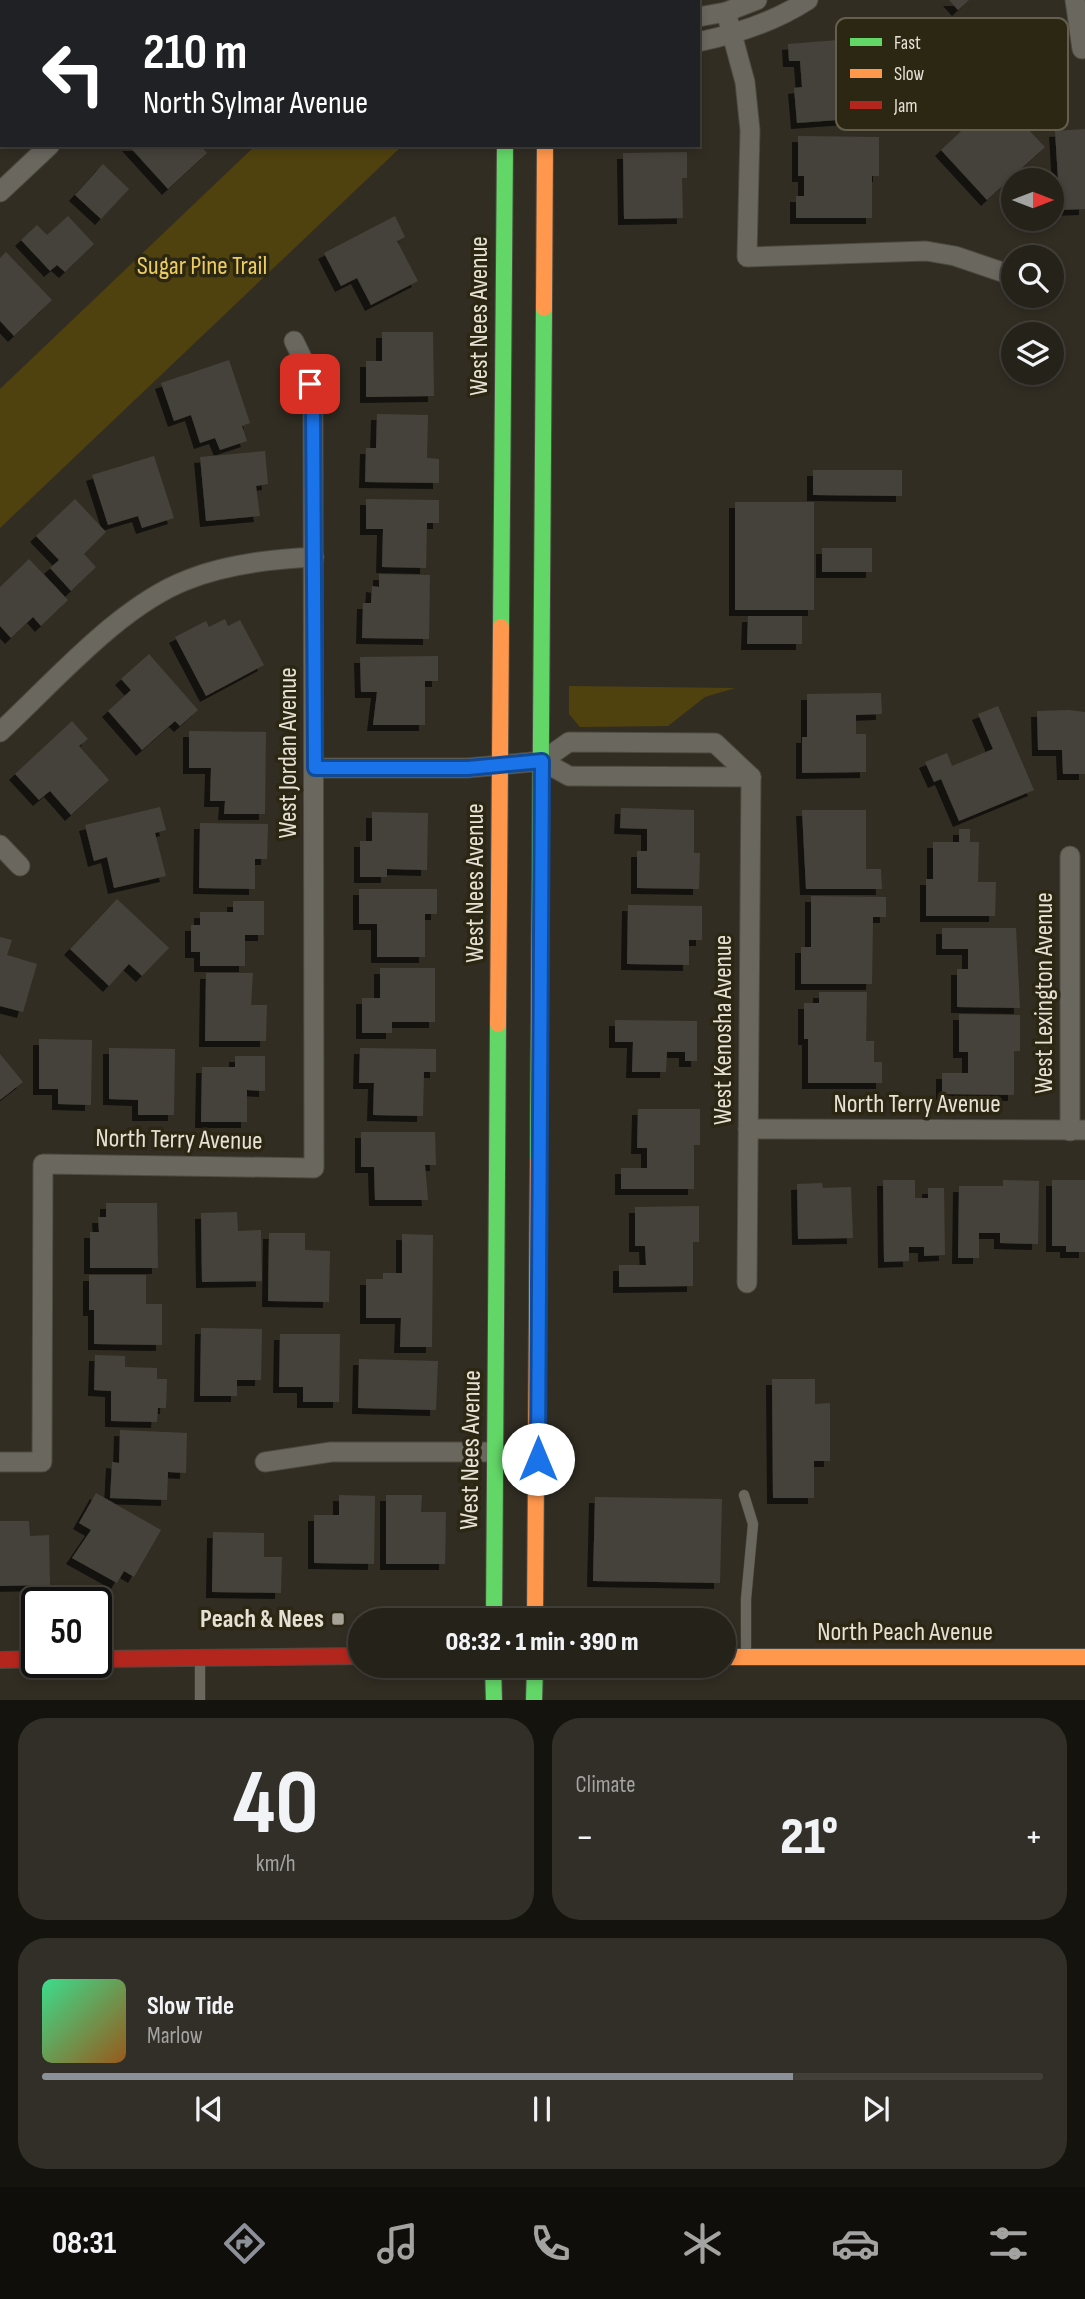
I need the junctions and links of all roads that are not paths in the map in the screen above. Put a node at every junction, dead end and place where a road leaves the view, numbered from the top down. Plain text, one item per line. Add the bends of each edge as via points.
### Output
1 (757, 0) edge
2 (808, 0) edge
3 (1075, 0) edge
4 (726, 12) junction
5 (700, 17) edge
6 (732, 35) junction
7 (700, 42) edge
8 (1082, 49) dead end
9 (48, 147) edge
10 (505, 147) edge
11 (545, 147) edge
12 (0, 192) edge
13 (1001, 272) edge
14 (294, 341) dead end
15 (314, 557) junction
16 (0, 733) edge
17 (542, 761) junction
18 (500, 765) junction
19 (315, 768) junction
20 (751, 777) junction
21 (0, 845) edge
22 (1070, 856) dead end
23 (20, 866) dead end
24 (748, 1129) junction
25 (1077, 1130) edge
26 (314, 1168) joint
27 (747, 1283) dead end
28 (496, 1452) junction
29 (0, 1462) edge
30 (265, 1462) dead end
31 (744, 1495) dead end
32 (494, 1608) edge
33 (535, 1608) edge
34 (348, 1656) edge
35 (736, 1657) edge
36 (746, 1657) junction
37 (1085, 1657) edge
38 (200, 1658) junction
39 (21, 1659) edge
40 (112, 1659) edge
41 (0, 1660) edge
42 (493, 1678) edge
43 (535, 1678) edge
44 (200, 1700) edge
45 (494, 1700) edge
46 (534, 1700) edge

1 - 4 street
2 - 6 street
3 - 8 street
4 - 5 street
4 - 6 street
6 - 7 street
6 - 13 street via 745,82 750,130 747,257 926,251
9 - 12 street
10 - 18 main road, West Nees Avenue
11 - 17 main road
14 - 15 street, West Jordan Avenue via 307,368 313,400
15 - 16 street via 230,567 187,579 156,595 124,617
15 - 19 street, West Jordan Avenue
17 - 18 street
17 - 20 street via 569,776
17 - 20 street via 569,742 715,743
17 - 33 main road
18 - 19 street
18 - 28 main road, West Nees Avenue
19 - 26 street, West Jordan Avenue
20 - 24 street, West Kenosha Avenue
21 - 23 street
22 - 25 street, West Lexington Avenue
24 - 25 street, North Terry Avenue
24 - 27 street, West Kenosha Avenue
26 - 29 street, North Terry Avenue via 43,1164 42,1462
28 - 30 street via 331,1452
28 - 32 main road, West Nees Avenue
31 - 36 lane via 753,1524
34 - 38 main road
35 - 36 main road, North Peach Avenue
36 - 37 main road, North Peach Avenue
38 - 40 main road
38 - 44 lane
39 - 41 main road
42 - 45 main road
43 - 46 main road

